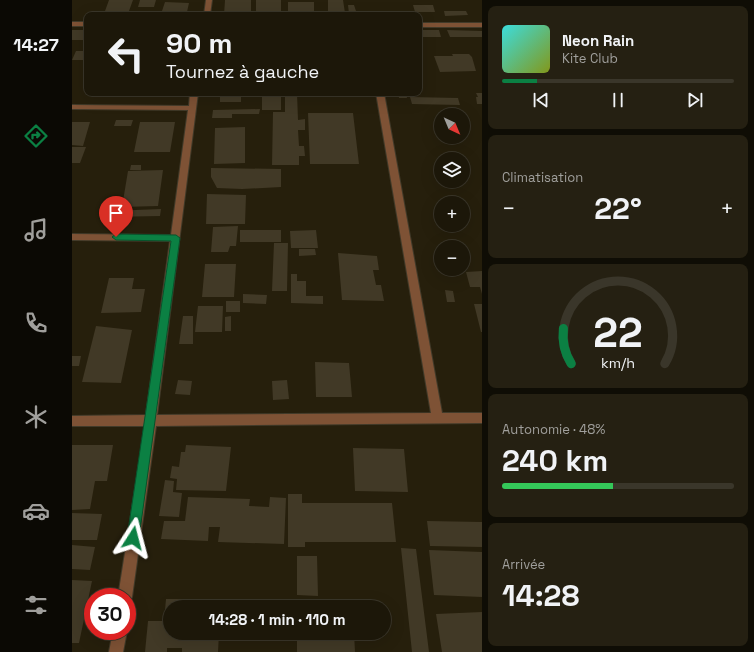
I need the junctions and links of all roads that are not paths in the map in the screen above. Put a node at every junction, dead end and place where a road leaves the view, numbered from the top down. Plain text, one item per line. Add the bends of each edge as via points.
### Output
1 (209, 0) edge
2 (207, 12) edge
3 (72, 24) edge
4 (84, 24) edge
5 (422, 25) edge
6 (482, 25) edge
7 (194, 96) edge
8 (381, 96) edge
9 (72, 107) edge
10 (192, 108) junction
11 (72, 237) edge
12 (176, 238) junction
13 (437, 418) junction
14 (482, 418) edge
15 (72, 421) edge
16 (151, 421) junction
17 (126, 588) edge
18 (118, 640) edge
19 (116, 652) edge

1 - 2 street
3 - 4 street
5 - 6 street
7 - 10 street
8 - 13 street
9 - 10 street
10 - 12 street
11 - 12 street
12 - 16 street
13 - 14 street
13 - 16 street
15 - 16 street
16 - 17 street
18 - 19 street

